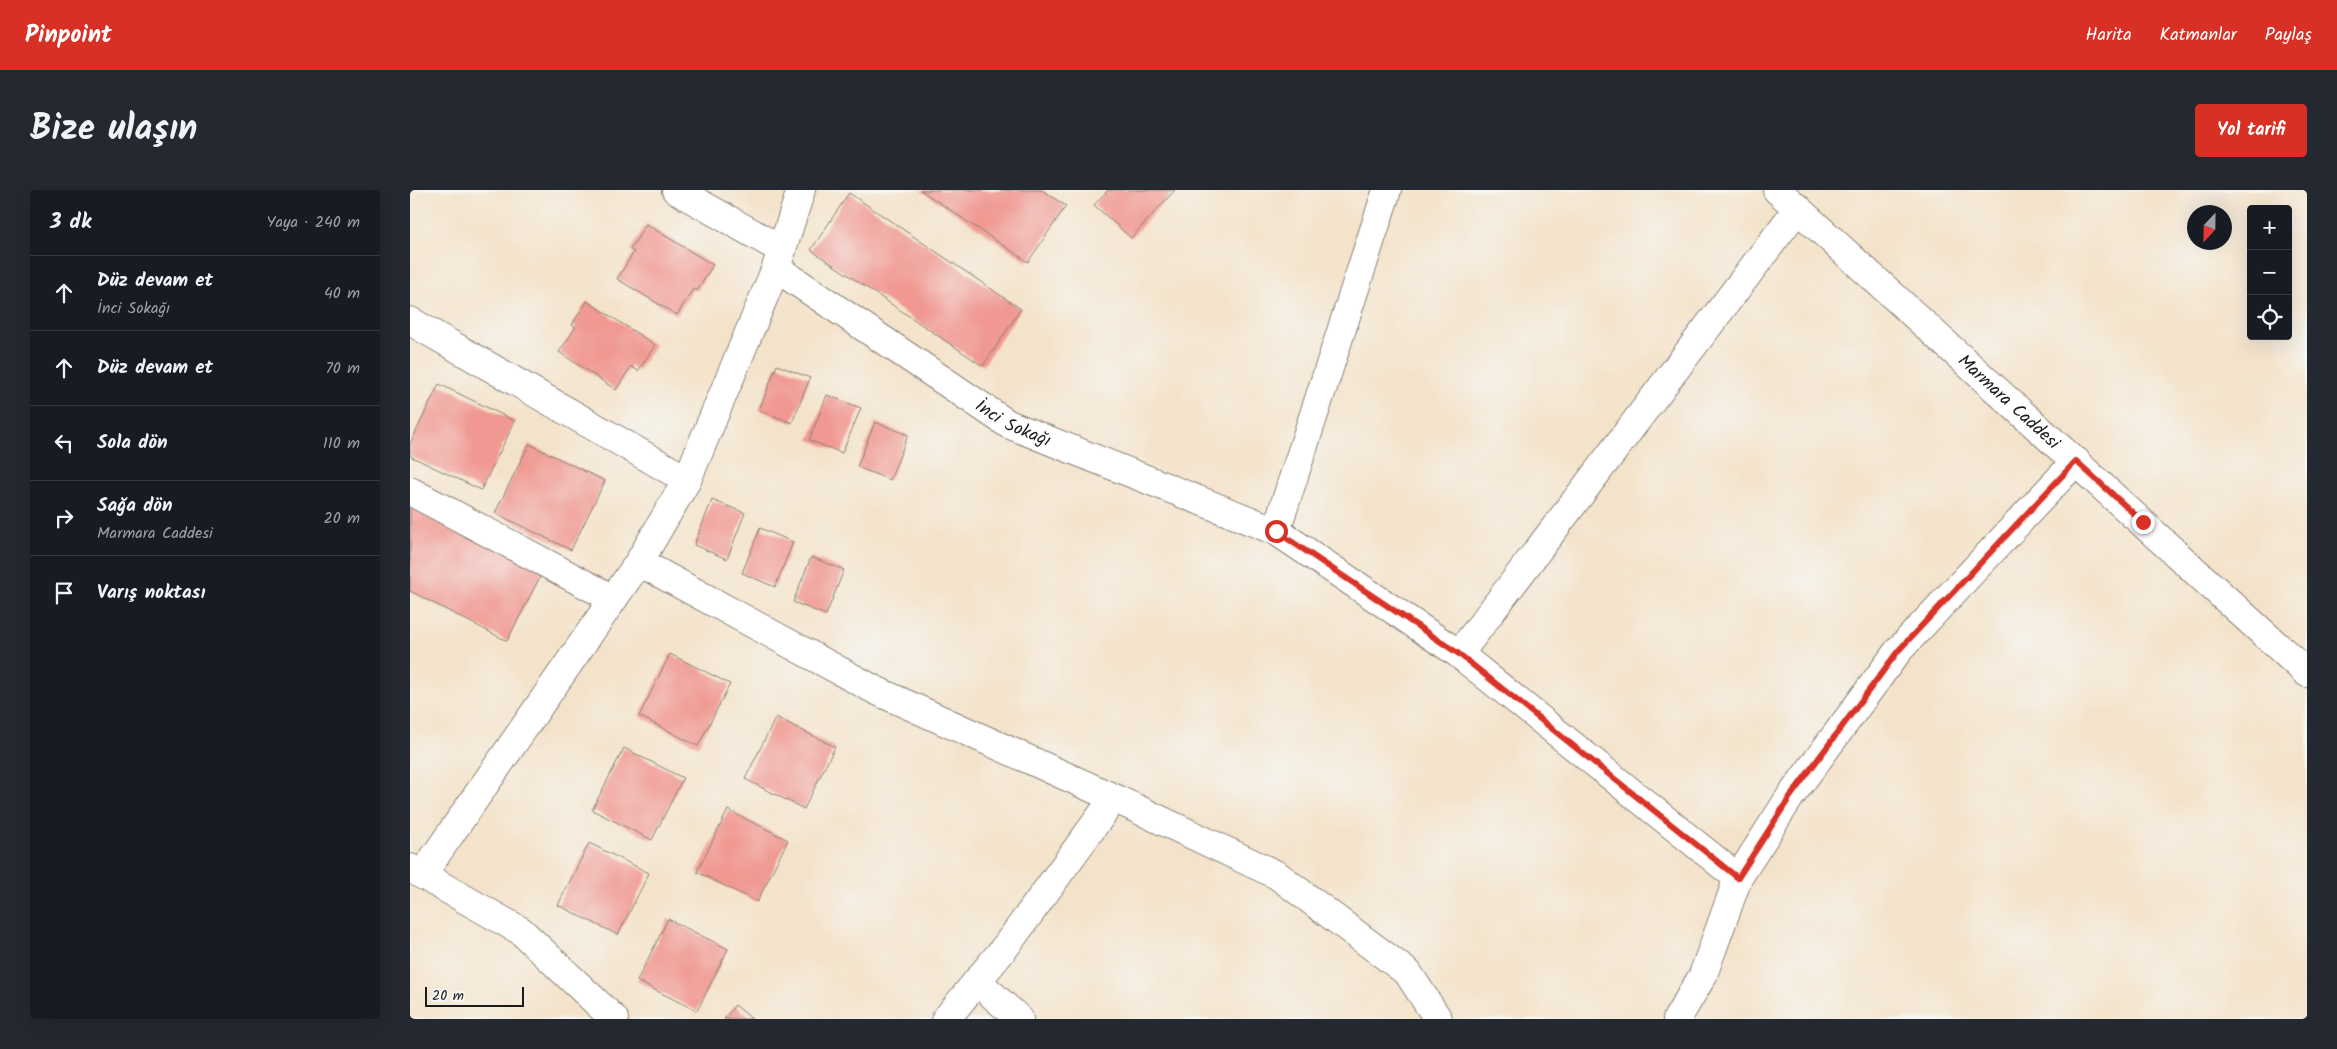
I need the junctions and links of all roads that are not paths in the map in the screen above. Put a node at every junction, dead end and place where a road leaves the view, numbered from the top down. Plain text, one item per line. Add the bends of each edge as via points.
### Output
1 (676, 190) edge
2 (801, 190) edge
3 (1386, 190) edge
4 (1777, 190) edge
5 (1798, 208) junction
6 (779, 259) junction
7 (410, 321) edge
8 (2076, 461) junction
9 (687, 480) junction
10 (410, 491) edge
11 (1276, 531) junction
12 (639, 562) junction
13 (613, 599) junction
14 (1459, 654) junction
15 (2307, 673) edge
16 (1114, 798) junction
17 (416, 871) edge
18 (1738, 878) junction
19 (977, 981) junction
20 (614, 1019) edge
21 (946, 1019) edge
22 (1019, 1019) edge
23 (1438, 1019) edge
24 (1677, 1019) edge

1 - 6 street, İnci Sokağı
2 - 6 street
3 - 11 street
4 - 5 street, Marmara Caddesi
5 - 8 street, Marmara Caddesi
5 - 14 street
6 - 9 street
6 - 11 street, İnci Sokağı via 1008,424
7 - 9 street
8 - 15 street, Marmara Caddesi
8 - 18 street via 1898,651 1790,797
9 - 12 street
10 - 13 street
11 - 14 street, İnci Sokağı
12 - 13 street
12 - 16 street via 875,690
13 - 17 street
14 - 18 street, İnci Sokağı
16 - 19 street
16 - 23 street via 1277,875 1408,973
17 - 20 street via 521,931
18 - 24 street via 1703,975
19 - 21 street
19 - 22 street

